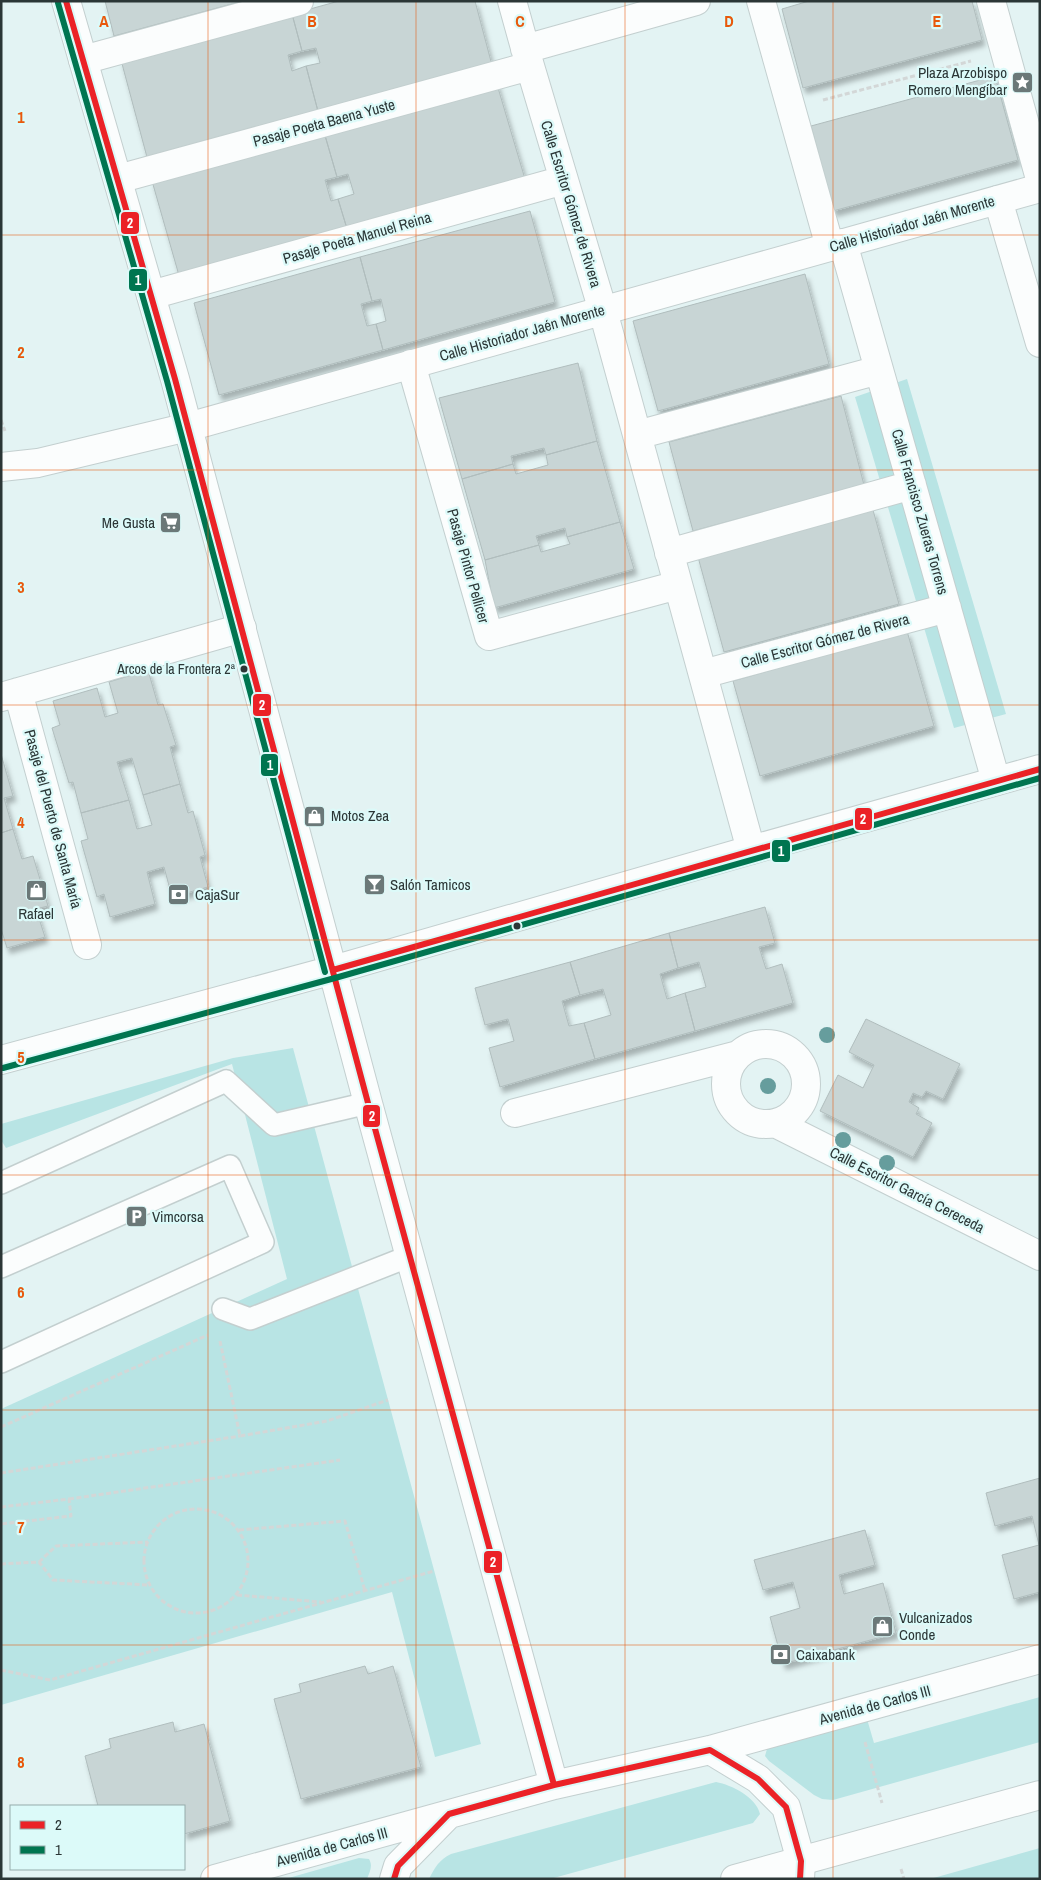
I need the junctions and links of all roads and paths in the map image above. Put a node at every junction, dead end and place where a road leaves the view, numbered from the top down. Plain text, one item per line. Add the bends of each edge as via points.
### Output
1 (66, 1) edge
2 (299, 1) edge
3 (512, 1) edge
4 (696, 1) edge
5 (761, 1) edge
6 (991, 1) edge
7 (1005, 52) junction
8 (527, 58) junction
9 (83, 60) junction
10 (791, 108) junction
11 (1040, 178) edge
12 (118, 179) junction
13 (564, 180) junction
14 (1040, 188) edge
15 (998, 200) junction
16 (837, 245) junction
17 (151, 295) junction
18 (603, 311) junction
19 (1040, 343) edge
20 (411, 364) junction
21 (879, 370) junction
22 (188, 427) junction
23 (637, 435) junction
24 (1, 467) edge
25 (912, 485) junction
26 (669, 553) junction
27 (678, 585) junction
28 (947, 608) junction
29 (242, 628) junction
30 (703, 674) junction
31 (10, 695) edge
32 (1040, 769) edge
33 (996, 781) junction
34 (751, 850) junction
35 (87, 946) dead end
36 (333, 970) junction
37 (738, 1055) junction
38 (1, 1060) edge
39 (368, 1103) junction
40 (515, 1113) dead end
41 (775, 1123) junction
42 (1, 1183) edge
43 (410, 1256) junction
44 (1040, 1256) edge
45 (1, 1267) edge
46 (223, 1309) dead end
47 (209, 1335) dead end
48 (220, 1340) dead end
49 (1, 1362) edge
50 (388, 1400) dead end
51 (1, 1427) edge
52 (240, 1436) junction
53 (340, 1460) dead end
54 (1, 1472) edge
55 (69, 1499) junction
56 (1, 1507) edge
57 (1, 1524) edge
58 (239, 1530) junction
59 (148, 1542) junction
60 (39, 1562) junction
61 (1, 1564) edge
62 (434, 1571) dead end
63 (149, 1585) junction
64 (365, 1591) junction
65 (237, 1594) junction
66 (325, 1602) junction
67 (1040, 1659) edge
68 (1, 1670) edge
69 (856, 1710) junction
70 (710, 1750) junction
71 (554, 1785) junction
72 (1040, 1795) edge
73 (449, 1814) junction
74 (892, 1836) junction
75 (800, 1870) edge
76 (215, 1879) edge
77 (394, 1879) edge
78 (735, 1879) edge
79 (904, 1879) edge

1 - 9 street
2 - 9 street
3 - 8 street, Calle Escritor Gómez de Rivera
4 - 8 street, Pasaje Poeta Baena Yuste
5 - 10 street, Calle Francisco Zueras Torrens
6 - 7 street
7 - 10 path
7 - 11 street
8 - 12 street, Pasaje Poeta Baena Yuste
8 - 13 street, Calle Escritor Gómez de Rivera
9 - 12 street
10 - 16 street, Calle Francisco Zueras Torrens
12 - 17 street
13 - 17 street, Pasaje Poeta Manuel Reina
13 - 18 street, Calle Escritor Gómez de Rivera
14 - 15 street, Calle Historiador Jaén Morente
15 - 16 street, Calle Historiador Jaén Morente
15 - 19 street
16 - 18 street, Calle Historiador Jaén Morente
16 - 21 street, Calle Francisco Zueras Torrens
17 - 22 street
18 - 20 street, Calle Historiador Jaén Morente
18 - 23 street, Calle Escritor Gómez de Rivera
20 - 22 street, Calle Historiador Jaén Morente
20 - 27 street, Pasaje Pintor Pellicer via 489,636
21 - 23 street
21 - 25 street, Calle Francisco Zueras Torrens
22 - 24 street, Calle Historiador Jaén Morente via 38,463
22 - 29 street
23 - 26 street, Calle Escritor Gómez de Rivera
25 - 26 street
25 - 28 street, Calle Francisco Zueras Torrens
26 - 27 street, Calle Escritor Gómez de Rivera
27 - 30 street, Calle Escritor Gómez de Rivera
28 - 30 street, Calle Escritor Gómez de Rivera
28 - 33 street, Calle Francisco Zueras Torrens
29 - 31 street
29 - 36 street
30 - 34 street, Calle Escritor Gómez de Rivera
31 - 35 street, Pasaje del Puerto de Santa María
32 - 33 street
33 - 34 street
34 - 36 street
36 - 38 street
36 - 39 street
37 - 40 street
37 - 41 street via 726,1078 726,1092 732,1105 752,1122
37 - 41 street via 762,1043 775,1044 787,1049 804,1069 805,1095 790,1116
39 - 42 lane via 274,1125 226,1081
39 - 43 street
41 - 44 street, Calle Escritor García Cereceda
43 - 46 lane via 250,1319
43 - 71 street
45 - 49 lane via 230,1166 263,1242
47 - 51 path
48 - 52 path
50 - 52 path via 327,1421
52 - 54 path
53 - 55 path
55 - 56 path
55 - 57 path via 71,1516
58 - 59 path via 227,1518 211,1510 194,1508 177,1512 162,1521
58 - 64 path via 345,1521
58 - 65 path via 247,1546 249,1563 246,1580
59 - 60 path via 56,1546
59 - 63 path via 144,1568
60 - 61 path
60 - 63 path via 54,1580
62 - 64 path
63 - 65 path via 159,1599 174,1609 191,1614 208,1613 224,1606
64 - 66 path
65 - 66 path
66 - 68 path via 50,1680
67 - 69 street, Avenida de Carlos III
69 - 70 street, Avenida de Carlos III
69 - 74 path
70 - 71 street, Avenida de Carlos III
70 - 75 street via 758,1779 786,1807
71 - 73 street, Avenida de Carlos III
72 - 74 street
73 - 76 street, Avenida de Carlos III
73 - 77 street via 398,1866
74 - 75 street
74 - 79 path
75 - 78 street

